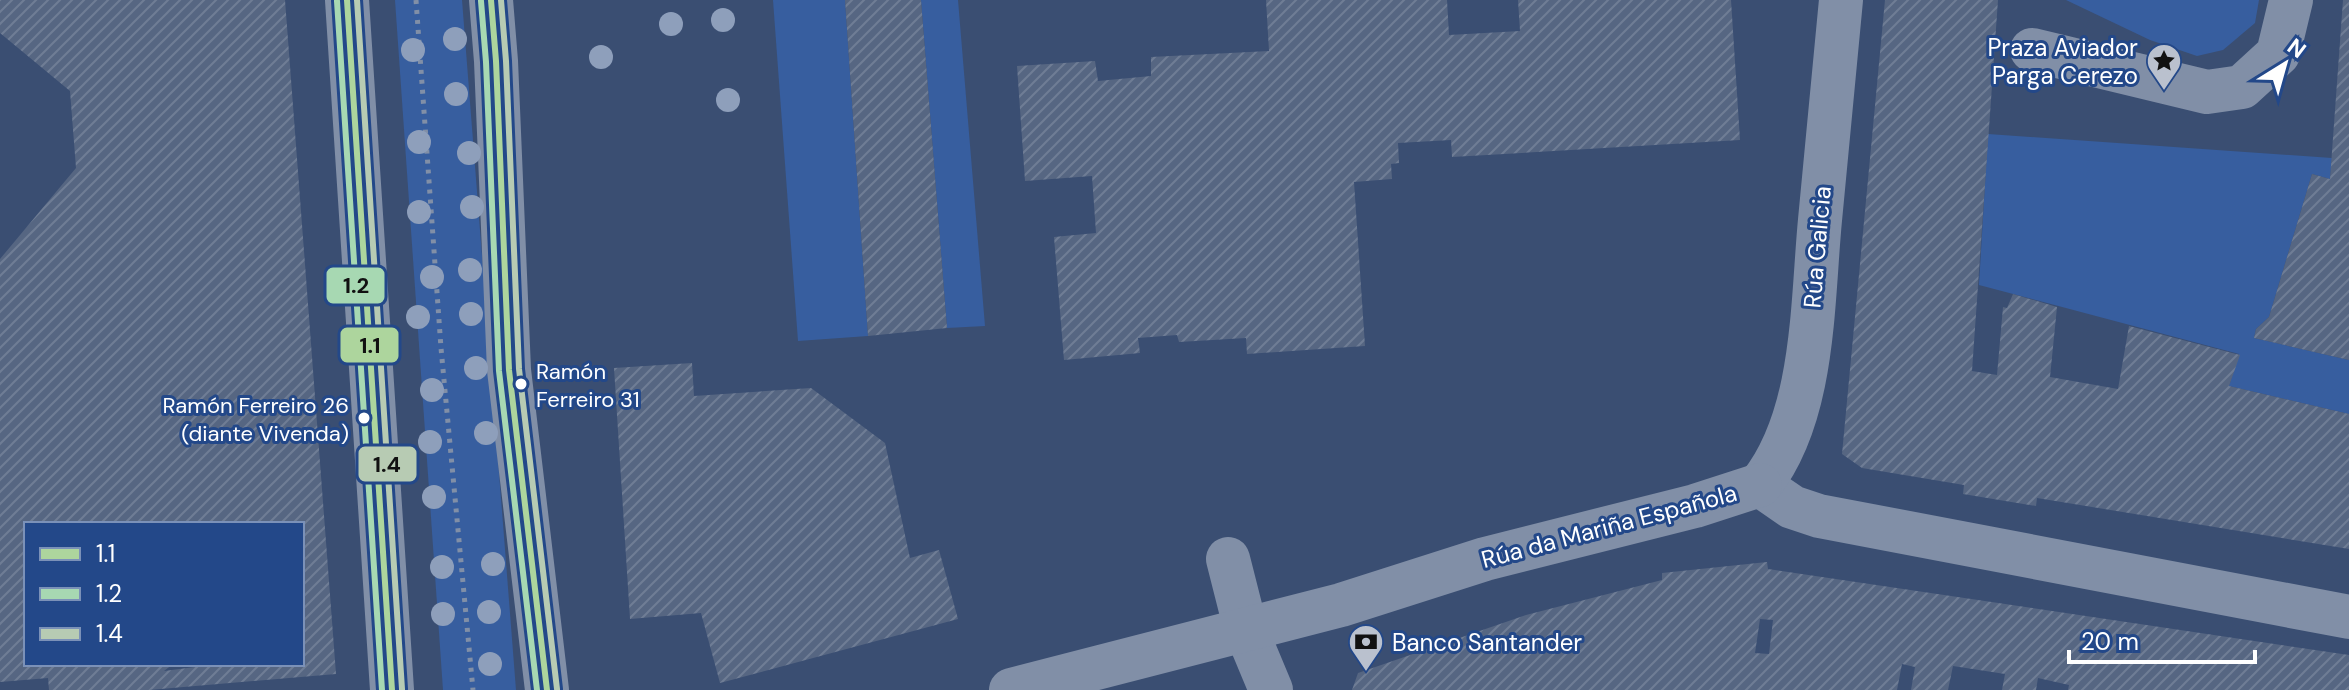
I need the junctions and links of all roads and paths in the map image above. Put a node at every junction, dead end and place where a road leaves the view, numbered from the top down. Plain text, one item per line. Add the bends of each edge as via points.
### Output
1 (347, 0) edge
2 (416, 0) edge
3 (491, 0) edge
4 (1841, 0) edge
5 (2291, 0) edge
6 (2032, 50) dead end
7 (1760, 485) junction
8 (1228, 559) dead end
9 (2349, 617) edge
10 (1246, 630) junction
11 (392, 690) edge
12 (473, 690) edge
13 (547, 690) edge
14 (1011, 690) edge
15 (1271, 690) edge

1 - 11 street
2 - 12 path
3 - 13 street via 509,370
4 - 7 street, Rúa Galicia via 1806,364 1790,433
5 - 6 street via 2278,54 2242,87 2207,92
7 - 9 street, Rúa da Mariña Española via 1792,507 1819,516
7 - 10 street, Rúa da Mariña Española
8 - 10 street
10 - 14 street, Rúa da Mariña Española
10 - 15 street

